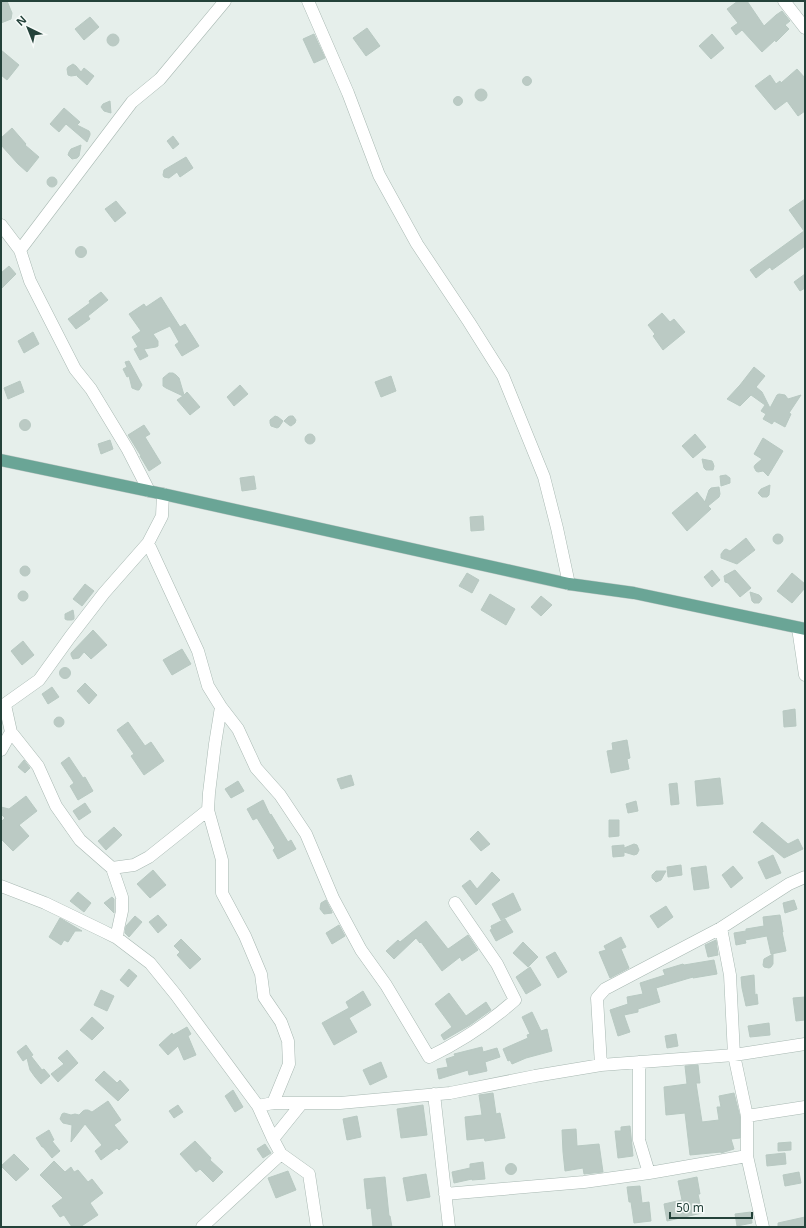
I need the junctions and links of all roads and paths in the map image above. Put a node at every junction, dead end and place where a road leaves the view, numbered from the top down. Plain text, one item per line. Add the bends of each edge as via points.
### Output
1 (225, 1) edge
2 (308, 1) edge
3 (784, 1) edge
4 (805, 28) edge
5 (1, 225) edge
6 (20, 250) junction
7 (1, 460) edge
8 (149, 491) junction
9 (163, 494) junction
10 (148, 543) junction
11 (569, 584) junction
12 (802, 629) edge
13 (805, 675) edge
14 (3, 706) edge
15 (221, 707) junction
16 (11, 732) junction
17 (1, 750) edge
18 (208, 810) junction
19 (112, 868) junction
20 (805, 877) edge
21 (1, 886) edge
22 (455, 903) dead end
23 (721, 928) junction
24 (117, 938) junction
25 (805, 1044) edge
26 (734, 1055) junction
27 (639, 1062) junction
28 (601, 1065) junction
29 (434, 1094) junction
30 (273, 1103) junction
31 (302, 1103) junction
32 (258, 1106) junction
33 (805, 1107) edge
34 (746, 1116) junction
35 (273, 1139) junction
36 (281, 1154) junction
37 (747, 1156) junction
38 (649, 1173) junction
39 (445, 1194) junction
40 (202, 1227) edge
41 (317, 1227) edge
42 (449, 1227) edge
43 (763, 1227) edge

1 - 6 street via 160,79 132,102
2 - 11 street via 380,175 417,244 503,376 544,477
3 - 4 street
5 - 6 street
6 - 8 street via 30,281 75,369 128,450
7 - 8 main road
8 - 9 main road
9 - 10 street via 162,516
9 - 11 main road
10 - 14 street via 104,593 38,680
10 - 15 street via 198,651 208,686
11 - 12 main road via 634,593
12 - 13 street
14 - 16 street
15 - 18 street
15 - 22 street via 238,729 256,768 280,795 306,834 333,898 361,950 386,985 430,1057 451,1046 515,1000 497,964
16 - 17 street
16 - 19 street via 38,766 56,806 80,840
18 - 19 street via 149,857 134,865
18 - 30 street via 222,860 222,893 245,936 261,974 264,997 281,1022 288,1041 290,1064
19 - 24 street via 122,897
20 - 23 street via 789,884
21 - 24 street
23 - 26 street via 730,976
23 - 28 street via 606,989 596,998
24 - 32 street via 150,963
25 - 26 street
26 - 27 street
26 - 34 street
27 - 28 street
27 - 38 street via 639,1140
28 - 29 street
29 - 31 street via 340,1103
29 - 39 street
30 - 31 street
30 - 32 street
31 - 35 street
32 - 35 street
33 - 34 street
34 - 37 street
35 - 36 street
36 - 40 street
36 - 41 street via 309,1174
37 - 38 street
37 - 43 street
38 - 39 street via 584,1182
39 - 42 street

